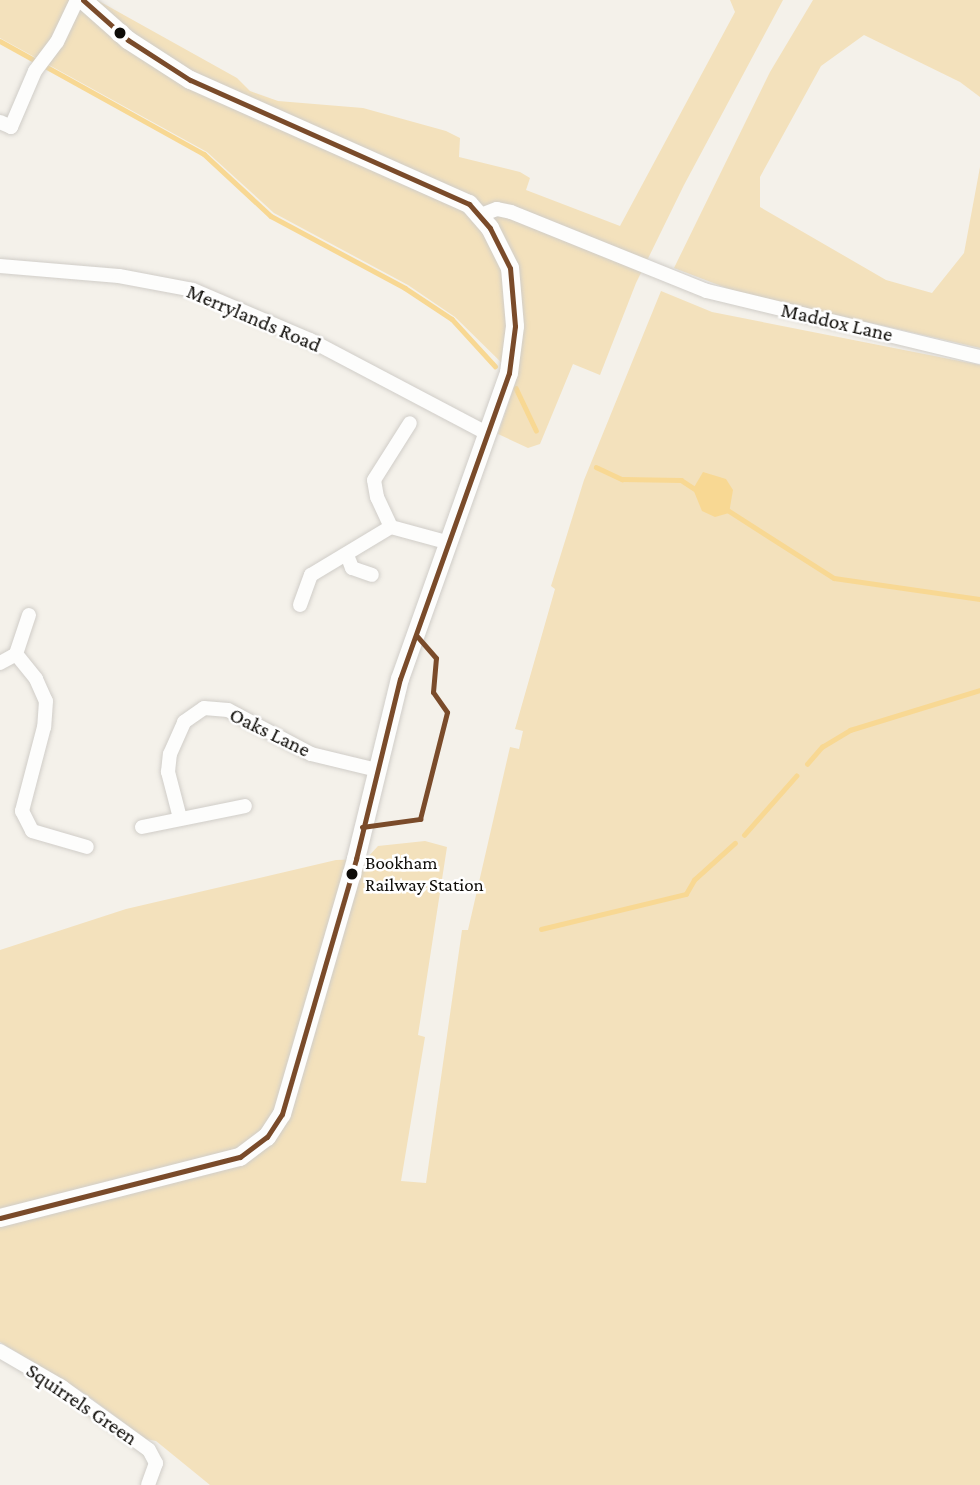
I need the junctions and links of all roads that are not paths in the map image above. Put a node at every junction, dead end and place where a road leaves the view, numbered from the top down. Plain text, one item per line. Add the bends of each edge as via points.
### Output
1 (77, 0) edge
2 (83, 0) edge
3 (0, 122) edge
4 (481, 215) junction
5 (0, 266) edge
6 (980, 356) edge
7 (410, 423) dead end
8 (488, 434) junction
9 (391, 527) junction
10 (450, 542) junction
11 (347, 555) junction
12 (372, 575) dead end
13 (300, 605) dead end
14 (29, 615) dead end
15 (16, 654) junction
16 (0, 663) edge
17 (377, 770) junction
18 (245, 806) dead end
19 (180, 818) junction
20 (142, 827) dead end
21 (87, 847) dead end
22 (0, 1218) edge
23 (0, 1351) edge
24 (148, 1485) edge

1 - 3 street via 11,127
2 - 4 street via 128,40 190,80 449,192
4 - 6 street, Maddox Lane via 502,209 694,286
4 - 8 street via 510,268 516,326 509,373
5 - 8 street, Merrylands Road via 119,276 193,290 310,340
7 - 9 street via 374,480
8 - 10 street
9 - 10 street
9 - 11 street
10 - 17 street via 400,679
11 - 12 street via 352,568
11 - 13 street via 311,575
14 - 15 street
15 - 16 street
15 - 21 street via 46,701 44,727 22,811 33,831
17 - 19 street, Oaks Lane via 312,754 228,710 204,708 184,722 170,754 168,772
17 - 22 street via 298,1064 282,1114 267,1137 240,1157
18 - 19 street
19 - 20 street
23 - 24 street, Squirrels Green via 136,1438 156,1463

